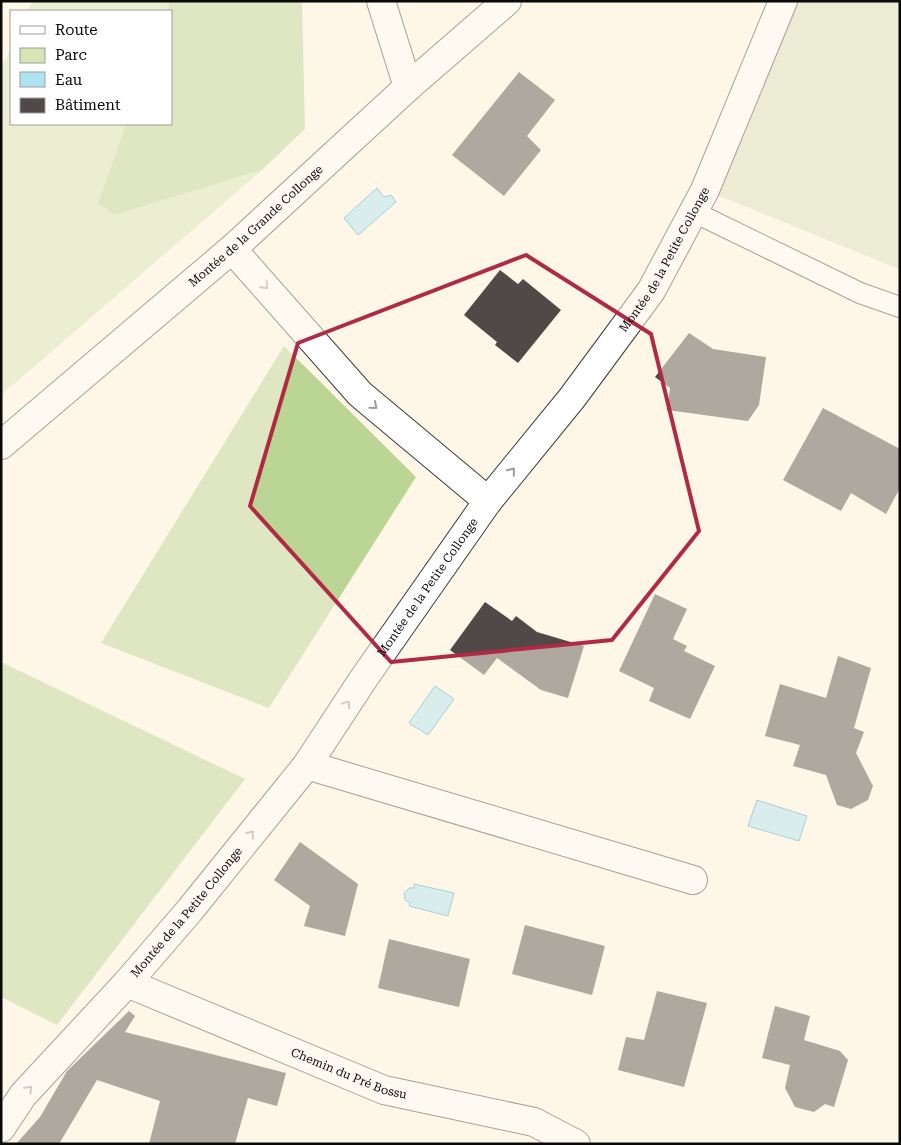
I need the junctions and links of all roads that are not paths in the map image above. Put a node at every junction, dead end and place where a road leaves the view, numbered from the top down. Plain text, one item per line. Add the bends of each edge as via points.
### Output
1 (381, 1) edge
2 (507, 1) edge
3 (783, 1) edge
4 (408, 87) junction
5 (694, 212) junction
6 (232, 249) junction
7 (900, 307) edge
8 (1, 445) edge
9 (488, 501) junction
10 (307, 765) junction
11 (693, 880) dead end
12 (127, 983) junction
13 (1, 1128) edge
14 (576, 1144) edge

1 - 4 street
2 - 4 street, Montée de la Grande Collonge
3 - 5 street, Montée de la Petite Collonge
4 - 6 street, Montée de la Grande Collonge
5 - 7 lane via 860,293
9 -> 5 street, Montée de la Petite Collonge via 572,398 651,291
6 - 8 street, Montée de la Grande Collonge
6 -> 9 street via 360,394
10 -> 9 street, Montée de la Petite Collonge
10 - 11 street
12 -> 10 street, Montée de la Petite Collonge
13 -> 12 street, Montée de la Petite Collonge via 23,1095
12 - 14 street, Chemin du Pré Bossu via 384,1090 534,1122

